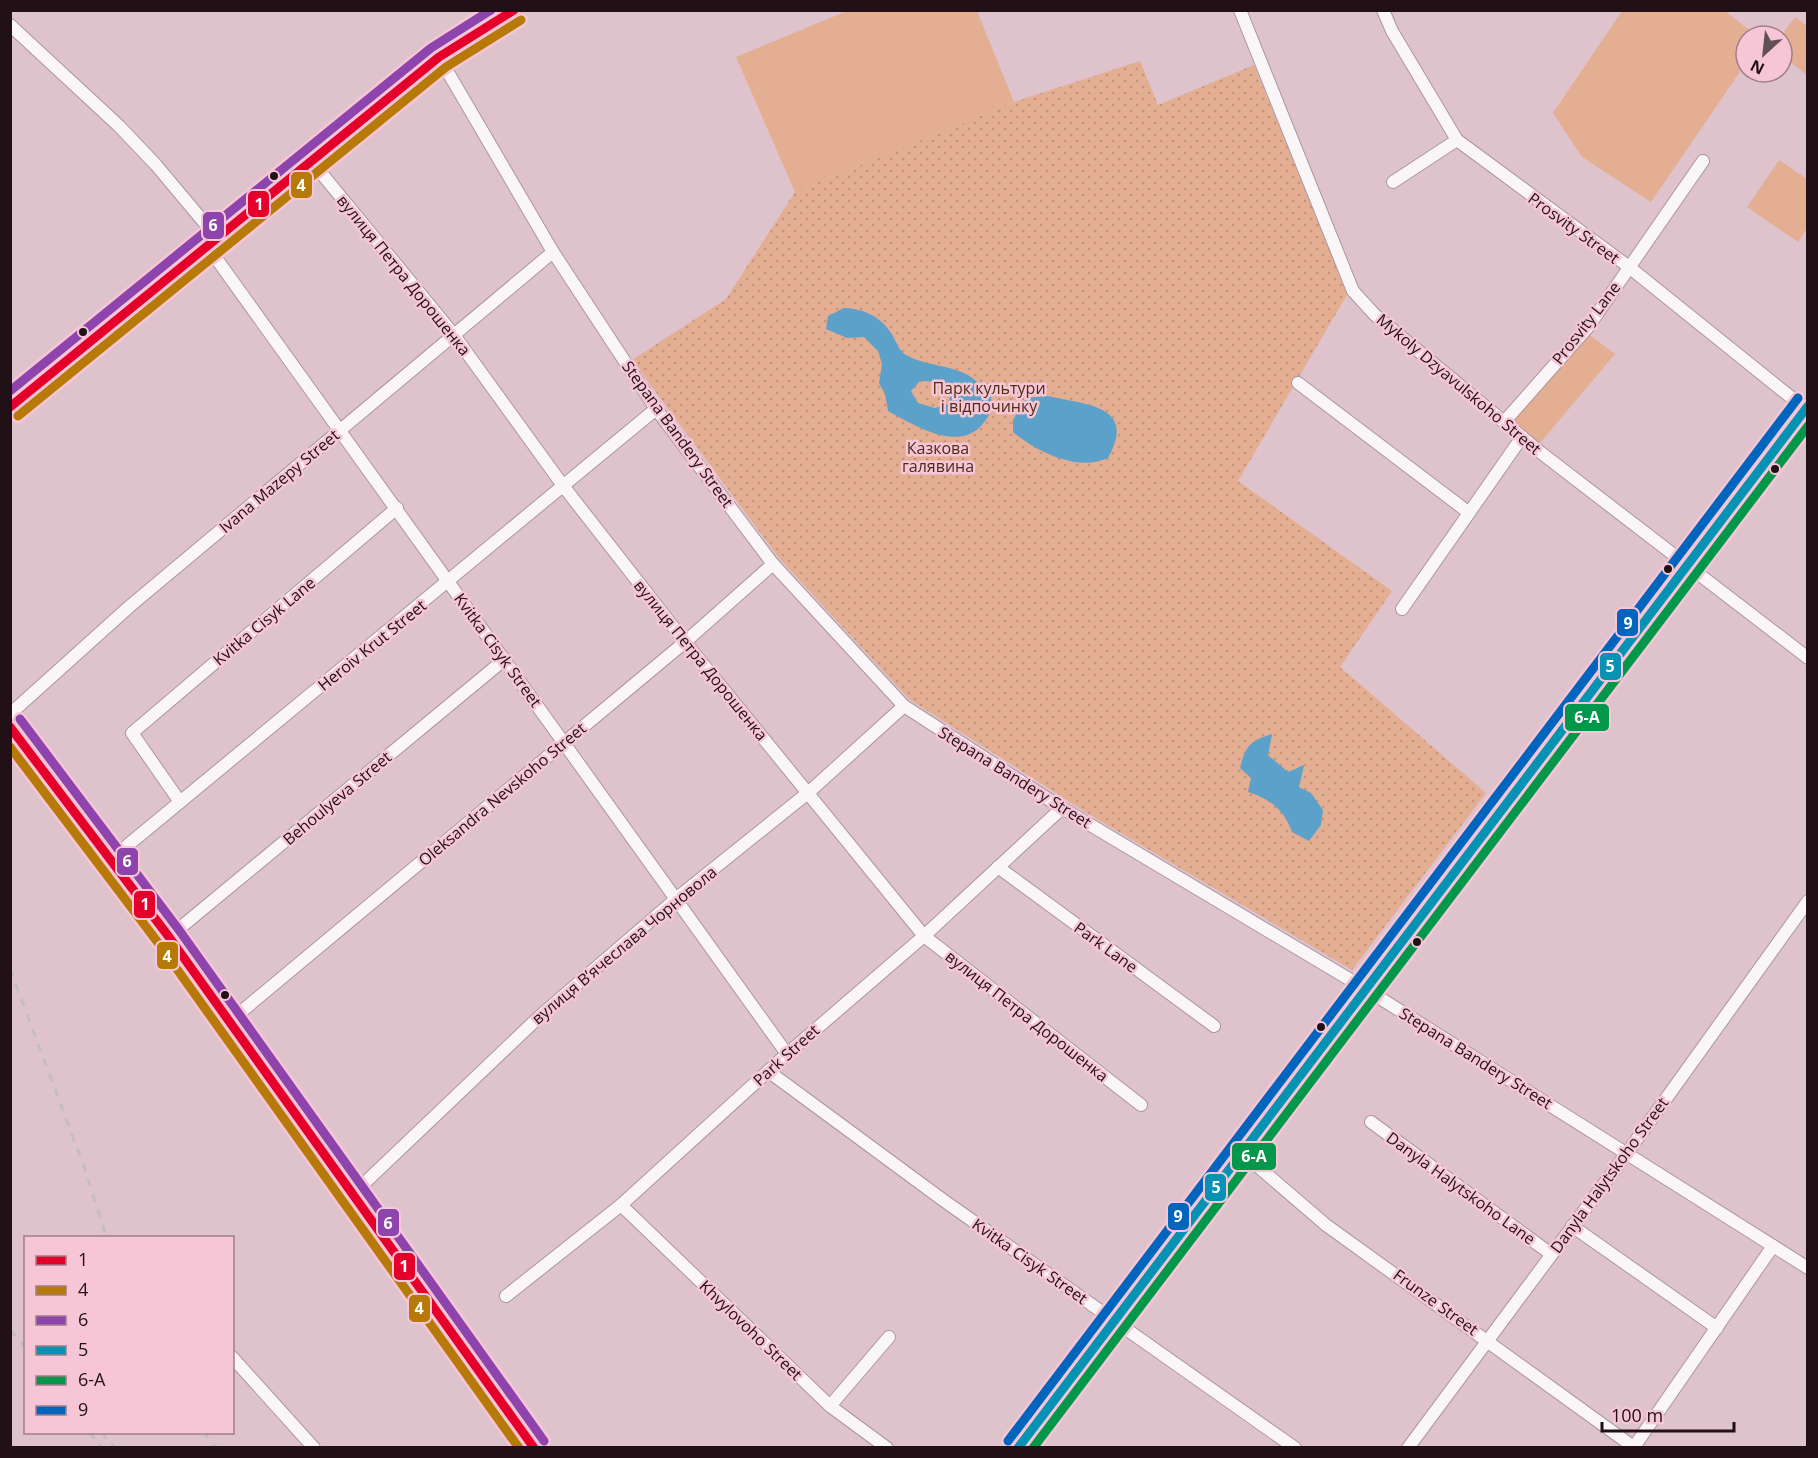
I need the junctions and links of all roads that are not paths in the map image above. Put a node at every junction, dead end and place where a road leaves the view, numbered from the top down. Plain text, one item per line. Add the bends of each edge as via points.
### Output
1 (515, 10) edge
2 (1240, 10) edge
3 (1383, 10) edge
4 (10, 25) edge
5 (440, 57) junction
6 (1457, 141) junction
7 (1703, 161) dead end
8 (313, 163) junction
9 (1393, 182) dead end
10 (213, 243) junction
11 (553, 252) junction
12 (1629, 267) junction
13 (454, 335) junction
14 (1298, 382) dead end
15 (10, 407) edge
16 (1806, 408) edge
17 (656, 409) junction
18 (1504, 422) junction
19 (339, 430) junction
20 (1522, 437) junction
21 (564, 487) junction
22 (397, 508) junction
23 (1468, 512) junction
24 (773, 564) junction
25 (1687, 564) junction
26 (449, 581) junction
27 (1402, 609) dead end
28 (685, 642) junction
29 (1808, 658) edge
30 (505, 659) junction
31 (904, 706) junction
32 (10, 714) edge
33 (10, 726) edge
34 (564, 742) junction
35 (808, 792) junction
36 (180, 802) junction
37 (1062, 808) junction
38 (111, 859) junction
39 (998, 867) junction
40 (677, 898) junction
41 (1808, 901) edge
42 (924, 936) junction
43 (169, 937) junction
44 (1364, 988) junction
45 (230, 1021) junction
46 (1214, 1026) dead end
47 (787, 1053) junction
48 (768, 1071) junction
49 (1141, 1105) dead end
50 (1371, 1122) dead end
51 (1241, 1152) junction
52 (1627, 1153) junction
53 (352, 1195) junction
54 (621, 1205) junction
55 (1572, 1226) junction
56 (1773, 1246) junction
57 (1551, 1254) junction
58 (1808, 1268) edge
59 (506, 1296) dead end
60 (1114, 1321) junction
61 (1717, 1328) junction
62 (890, 1337) dead end
63 (1489, 1341) junction
64 (234, 1359) edge
65 (830, 1406) junction
66 (1635, 1447) edge
67 (314, 1448) edge
68 (534, 1448) edge
69 (887, 1448) edge
70 (1018, 1448) edge
71 (1295, 1448) edge
72 (1408, 1448) edge

1 - 5 street
2 - 18 street, Mykoly Dzyavulskoho Street via 1353,291 1375,315
3 - 6 street, Prosvity Street
4 - 10 street, Kvitka Cisyk Street via 156,165
5 - 8 street
5 - 11 street, Stepana Bandery Street
6 - 9 street
6 - 12 street, Prosvity Street
7 - 12 street, Prosvity Lane
8 - 10 street
8 - 13 street, вулиця Петра Дорошенка
10 - 15 street
10 - 19 street, Kvitka Cisyk Street
11 - 13 street, Ivana Mazepy Street
11 - 17 street, Stepana Bandery Street
12 - 16 street, Prosvity Street
12 - 18 street, Prosvity Lane via 1588,327
13 - 19 street, Ivana Mazepy Street
13 - 21 street, вулиця Петра Дорошенка
14 - 23 street
16 - 25 street
17 - 21 street, Heroiv Krut Street
17 - 24 street, Stepana Bandery Street
18 - 20 street, Mykoly Dzyavulskoho Street
19 - 22 street, Kvitka Cisyk Street
19 - 32 street, Ivana Mazepy Street via 130,606
20 - 23 street
20 - 25 street, Mykoly Dzyavulskoho Street
21 - 26 street, Heroiv Krut Street
21 - 28 street, вулиця Петра Дорошенка
22 - 26 street, Kvitka Cisyk Street
22 - 36 street, Kvitka Cisyk Lane via 132,733
23 - 27 street
24 - 28 street, Oleksandra Nevskoho Street
24 - 31 street, Stepana Bandery Street
25 - 29 street, Mykoly Dzyavulskoho Street
25 - 44 street
26 - 30 street, Kvitka Cisyk Street
26 - 36 street, Heroiv Krut Street
28 - 34 street, Oleksandra Nevskoho Street
28 - 35 street, вулиця Петра Дорошенка
30 - 34 street, Kvitka Cisyk Street
30 - 43 street, Behoulyeva Street
31 - 35 street, вулиця Вʼячеслава Чорновола
31 - 37 street, Stepana Bandery Street
33 - 38 street
34 - 40 street, Kvitka Cisyk Street
34 - 45 street, Oleksandra Nevskoho Street
35 - 40 street, вулиця Вʼячеслава Чорновола
35 - 42 street, вулиця Петра Дорошенка
36 - 38 street, Heroiv Krut Street
37 - 39 street, Park Street
37 - 44 street, Stepana Bandery Street
38 - 43 street
39 - 42 street, Park Street
39 - 46 street, Park Lane
40 - 47 street, Kvitka Cisyk Street
40 - 53 street, вулиця Вʼячеслава Чорновола via 540,1016
41 - 52 street, Danyla Halytskoho Street
42 - 47 street, Park Street
42 - 49 street, вулиця Петра Дорошенка
43 - 45 street
44 - 51 street
44 - 52 street, Stepana Bandery Street
45 - 53 street
47 - 48 street, Park Street
48 - 54 street, Park Street
48 - 60 street, Kvitka Cisyk Street
50 - 57 street, Danyla Halytskoho Lane
51 - 60 street
51 - 63 street, Frunze Street via 1326,1225
52 - 55 street, Danyla Halytskoho Street
52 - 56 street, Stepana Bandery Street
53 - 68 street
54 - 59 street, Park Street
54 - 65 street, Khvylovoho Street
55 - 57 street, Danyla Halytskoho Street
55 - 61 street
56 - 58 street, Stepana Bandery Street
56 - 61 street
57 - 63 street, Danyla Halytskoho Street
60 - 70 street
60 - 71 street, Kvitka Cisyk Street
61 - 66 street
62 - 65 street
63 - 66 street, Frunze Street
63 - 72 street, Danyla Halytskoho Street
64 - 67 street
65 - 69 street, Khvylovoho Street

